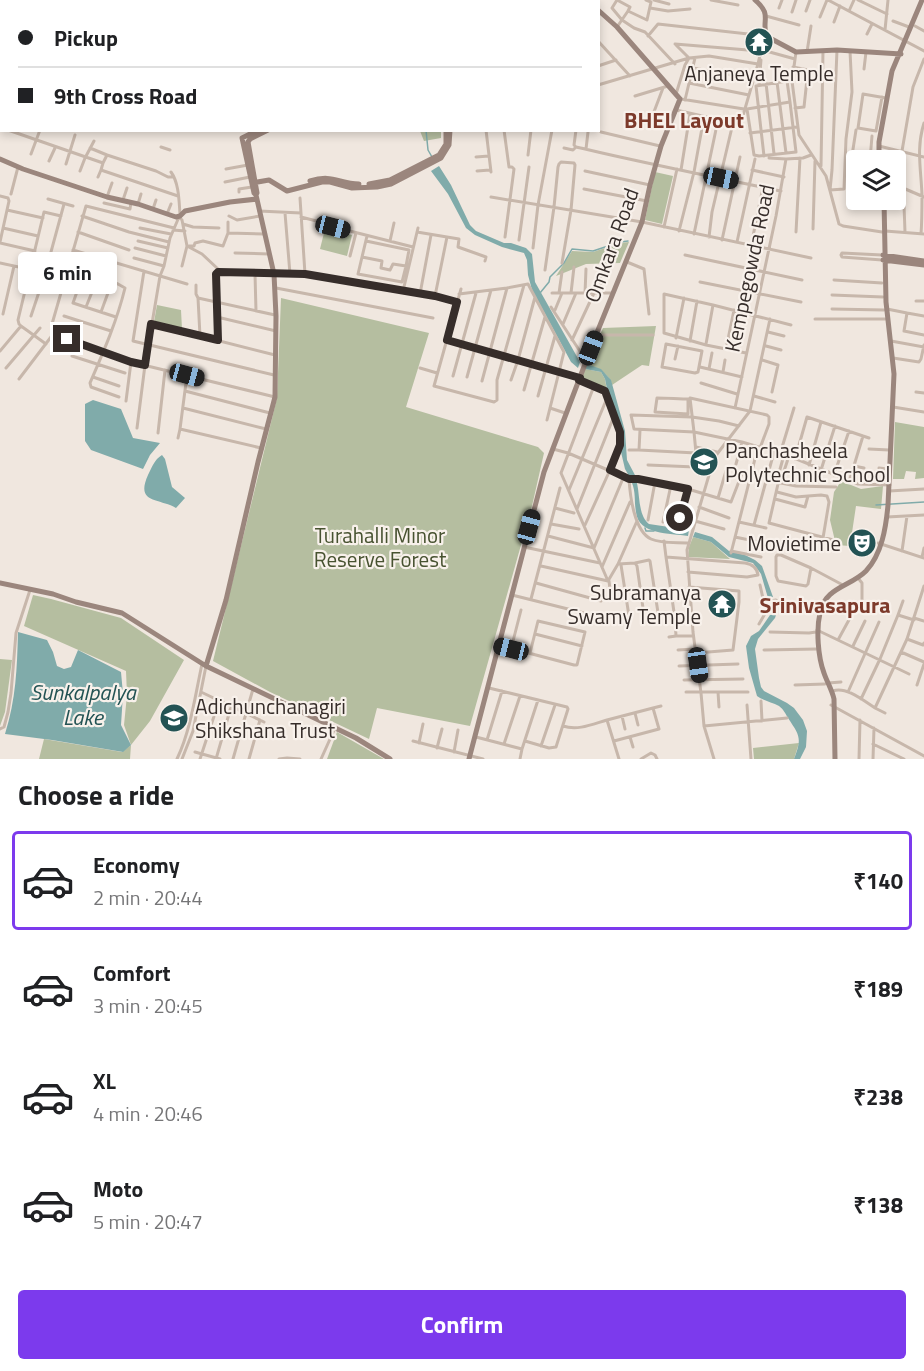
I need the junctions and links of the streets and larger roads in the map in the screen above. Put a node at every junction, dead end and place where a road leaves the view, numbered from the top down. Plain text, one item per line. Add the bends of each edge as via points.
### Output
1 (646, 0) edge
2 (711, 0) edge
3 (755, 0) edge
4 (782, 0) edge
5 (796, 0) edge
6 (810, 0) edge
7 (828, 0) edge
8 (856, 0) edge
9 (888, 0) edge
10 (652, 1) edge
11 (732, 2) edge
12 (923, 2) edge
13 (669, 4) dead end
14 (738, 5) dead end
15 (840, 6) junction
16 (650, 8) junction
17 (779, 8) dead end
18 (690, 9) dead end
19 (849, 10) junction
20 (628, 11) junction
21 (806, 11) dead end
22 (600, 12) edge
23 (792, 12) dead end
24 (888, 14) junction
25 (922, 15) edge
26 (766, 16) junction
27 (820, 17) dead end
28 (622, 20) junction
29 (893, 21) dead end
30 (834, 22) dead end
31 (872, 24) junction
32 (799, 25) dead end
33 (811, 26) dead end
34 (617, 27) junction
35 (745, 27) dead end
36 (913, 27) junction
37 (885, 30) junction
38 (924, 31) edge
39 (745, 33) junction
40 (867, 34) dead end
41 (648, 36) junction
42 (766, 36) junction
43 (906, 41) junction
44 (601, 46) edge
45 (761, 51) junction
46 (823, 51) junction
47 (837, 51) junction
48 (850, 51) junction
49 (924, 51) edge
50 (796, 52) junction
51 (807, 52) junction
52 (866, 52) junction
53 (900, 53) junction
54 (689, 58) junction
55 (695, 58) junction
56 (924, 58) edge
57 (795, 59) junction
58 (615, 60) junction
59 (675, 64) junction
60 (758, 64) junction
61 (600, 65) edge
62 (793, 67) junction
63 (693, 68) junction
64 (864, 69) dead end
65 (654, 70) junction
66 (630, 76) junction
67 (753, 79) junction
68 (790, 81) junction
69 (777, 82) junction
70 (689, 83) junction
71 (766, 83) junction
72 (600, 84) edge
73 (759, 85) junction
74 (665, 87) junction
75 (634, 96) dead end
76 (749, 96) junction
77 (680, 98) junction
78 (884, 98) junction
79 (790, 102) junction
80 (779, 104) junction
81 (768, 105) junction
82 (759, 107) junction
83 (795, 108) junction
84 (676, 110) junction
85 (744, 110) junction
86 (690, 114) junction
87 (652, 117) dead end
88 (704, 117) junction
89 (718, 120) junction
90 (733, 123) junction
91 (924, 123) edge
92 (797, 127) junction
93 (792, 128) junction
94 (782, 129) junction
95 (771, 130) junction
96 (856, 130) dead end
97 (13, 132) edge
98 (39, 132) edge
99 (254, 132) edge
100 (265, 132) edge
101 (448, 132) edge
102 (486, 132) edge
103 (504, 132) edge
104 (531, 132) edge
105 (552, 132) edge
106 (576, 132) edge
107 (588, 132) dead end
108 (602, 132) dead end
109 (761, 132) junction
110 (750, 133) junction
111 (922, 133) edge
112 (75, 135) dead end
113 (872, 136) dead end
114 (36, 141) junction
115 (94, 141) dead end
116 (661, 146) junction
117 (880, 146) junction
118 (161, 147) dead end
119 (576, 147) junction
120 (55, 148) junction
121 (90, 148) junction
122 (564, 148) dead end
123 (585, 149) junction
124 (170, 150) dead end
125 (853, 150) edge
126 (871, 150) edge
127 (880, 150) edge
128 (898, 150) edge
129 (902, 150) edge
130 (69, 152) junction
131 (100, 152) junction
132 (906, 152) edge
133 (786, 153) junction
134 (31, 154) dead end
135 (774, 154) junction
136 (107, 155) junction
137 (528, 155) dead end
138 (812, 155) junction
139 (918, 155) junction
140 (489, 156) junction
141 (764, 156) junction
142 (476, 157) dead end
143 (740, 157) dead end
144 (924, 157) edge
145 (85, 158) junction
146 (769, 158) dead end
147 (800, 158) junction
148 (0, 159) edge
149 (755, 159) dead end
150 (786, 159) junction
151 (815, 159) junction
152 (49, 161) dead end
153 (97, 162) junction
154 (66, 164) dead end
155 (103, 164) junction
156 (250, 165) junction
157 (656, 166) junction
158 (18, 167) junction
159 (529, 167) dead end
160 (820, 167) junction
161 (226, 169) dead end
162 (679, 169) junction
163 (101, 170) junction
164 (753, 170) junction
165 (80, 171) dead end
166 (477, 171) dead end
167 (585, 171) dead end
168 (171, 172) dead end
169 (694, 172) junction
170 (922, 174) edge
171 (706, 175) junction
172 (98, 177) dead end
173 (174, 177) junction
174 (784, 177) junction
175 (721, 178) junction
176 (734, 181) junction
177 (225, 182) dead end
178 (252, 182) junction
179 (112, 183) dead end
180 (749, 184) junction
181 (650, 185) junction
182 (763, 187) junction
183 (127, 189) dead end
184 (584, 189) dead end
185 (906, 189) edge
186 (830, 190) junction
187 (781, 191) junction
188 (239, 192) dead end
189 (11, 194) dead end
190 (141, 194) dead end
191 (0, 196) edge
192 (107, 196) junction
193 (178, 196) junction
194 (257, 197) junction
195 (491, 197) dead end
196 (923, 197) edge
197 (300, 198) dead end
198 (48, 199) dead end
199 (123, 200) junction
200 (156, 200) dead end
201 (510, 200) junction
202 (647, 201) junction
203 (131, 202) junction
204 (524, 202) junction
205 (104, 203) dead end
206 (64, 204) junction
207 (138, 204) junction
208 (171, 204) dead end
209 (538, 205) junction
210 (73, 206) dead end
211 (554, 207) junction
212 (153, 209) junction
213 (7, 210) junction
214 (571, 210) junction
215 (883, 210) edge
216 (904, 210) edge
217 (285, 213) junction
218 (167, 214) junction
219 (260, 214) junction
220 (301, 215) junction
221 (61, 216) junction
222 (82, 216) junction
223 (180, 216) junction
224 (230, 216) dead end
225 (43, 218) junction
226 (923, 219) edge
227 (228, 222) dead end
228 (642, 222) junction
229 (394, 223) dead end
230 (183, 224) junction
231 (664, 227) junction
232 (3, 228) junction
233 (140, 228) dead end
234 (219, 228) dead end
235 (174, 229) junction
236 (813, 229) dead end
237 (185, 231) junction
238 (679, 231) junction
239 (884, 231) junction
240 (78, 232) junction
241 (796, 232) dead end
242 (905, 232) junction
243 (228, 233) junction
244 (356, 233) junction
245 (171, 234) junction
246 (265, 234) junction
247 (431, 234) junction
248 (694, 234) junction
249 (923, 234) edge
250 (38, 236) junction
251 (447, 237) junction
252 (505, 237) dead end
253 (709, 237) junction
254 (366, 238) junction
255 (519, 240) dead end
256 (722, 240) junction
257 (138, 241) dead end
258 (0, 242) edge
259 (169, 242) junction
260 (390, 242) junction
261 (737, 243) junction
262 (187, 246) junction
263 (751, 246) junction
264 (413, 247) junction
265 (135, 248) dead end
266 (168, 248) junction
267 (533, 248) dead end
268 (73, 250) junction
269 (129, 250) dead end
270 (768, 250) junction
271 (35, 251) junction
272 (235, 253) dead end
273 (269, 254) junction
274 (685, 255) dead end
275 (166, 256) junction
276 (350, 256) dead end
277 (362, 257) junction
278 (134, 258) dead end
279 (811, 258) dead end
280 (883, 258) junction
281 (485, 261) dead end
282 (626, 262) junction
283 (0, 263) edge
284 (562, 263) dead end
285 (924, 263) edge
286 (14, 266) junction
287 (164, 266) junction
288 (182, 267) dead end
289 (407, 267) junction
290 (574, 267) dead end
291 (76, 269) dead end
292 (586, 269) dead end
293 (600, 269) dead end
294 (30, 270) junction
295 (544, 270) dead end
296 (144, 271) junction
297 (84, 272) junction
298 (218, 272) junction
299 (562, 272) dead end
300 (764, 273) junction
301 (45, 274) junction
302 (255, 274) junction
303 (274, 274) junction
304 (290, 274) junction
305 (305, 274) junction
306 (160, 276) junction
307 (98, 277) junction
308 (65, 278) junction
309 (802, 280) dead end
310 (834, 280) dead end
311 (112, 282) junction
312 (700, 282) dead end
313 (882, 283) junction
314 (187, 284) dead end
315 (196, 285) dead end
316 (524, 285) junction
317 (275, 288) junction
318 (507, 288) junction
319 (461, 289) dead end
320 (491, 290) junction
321 (403, 291) junction
322 (552, 292) dead end
323 (561, 292) junction
324 (571, 292) junction
325 (576, 292) junction
326 (476, 293) junction
327 (585, 293) junction
328 (594, 293) junction
329 (601, 293) junction
330 (613, 293) junction
331 (759, 293) junction
332 (420, 294) junction
333 (459, 294) junction
334 (832, 295) dead end
335 (435, 296) junction
336 (535, 297) junction
337 (883, 297) junction
338 (198, 298) junction
339 (684, 298) junction
340 (697, 301) junction
341 (916, 301) dead end
342 (924, 301) edge
343 (217, 302) junction
344 (457, 302) junction
345 (801, 302) dead end
346 (713, 305) junction
347 (86, 307) junction
348 (551, 307) dead end
349 (832, 309) dead end
350 (734, 310) junction
351 (885, 310) junction
352 (256, 311) junction
353 (554, 311) junction
354 (101, 312) junction
355 (907, 313) junction
356 (3, 314) dead end
357 (649, 314) dead end
358 (545, 315) junction
359 (754, 315) junction
360 (31, 316) dead end
361 (64, 316) dead end
362 (276, 316) junction
363 (924, 316) edge
364 (116, 317) junction
365 (217, 317) junction
366 (433, 318) dead end
367 (770, 319) junction
368 (815, 319) dead end
369 (885, 319) junction
370 (151, 324) junction
371 (563, 325) junction
372 (791, 325) dead end
373 (21, 326) junction
374 (40, 328) dead end
375 (111, 331) junction
376 (276, 331) junction
377 (768, 332) junction
378 (54, 333) junction
379 (555, 334) junction
380 (34, 335) junction
381 (596, 335) junction
382 (653, 335) dead end
383 (924, 335) edge
384 (200, 336) junction
385 (783, 336) dead end
386 (676, 338) junction
387 (218, 340) junction
388 (447, 340) junction
389 (572, 340) junction
390 (690, 341) junction
391 (891, 341) junction
392 (46, 344) junction
393 (462, 344) junction
394 (148, 345) junction
395 (705, 345) junction
396 (678, 346) junction
397 (765, 346) junction
398 (924, 346) edge
399 (476, 348) junction
400 (726, 349) junction
401 (781, 350) dead end
402 (0, 351) edge
403 (103, 352) junction
404 (490, 352) junction
405 (712, 353) dead end
406 (747, 353) junction
407 (276, 355) junction
408 (72, 356) dead end
409 (504, 356) junction
410 (894, 358) junction
411 (675, 359) dead end
412 (923, 359) edge
413 (518, 360) junction
414 (725, 360) dead end
415 (762, 360) junction
416 (131, 362) junction
417 (586, 362) junction
418 (99, 364) junction
419 (532, 364) junction
420 (145, 365) junction
421 (699, 367) junction
422 (6, 368) dead end
423 (420, 368) dead end
424 (547, 368) junction
425 (709, 369) junction
426 (165, 370) junction
427 (560, 372) junction
428 (723, 372) junction
429 (125, 373) dead end
430 (437, 373) junction
431 (187, 375) junction
432 (276, 375) junction
433 (453, 376) dead end
434 (580, 376) junction
435 (93, 377) junction
436 (467, 377) dead end
437 (742, 377) junction
438 (19, 379) dead end
439 (512, 380) dead end
440 (482, 381) dead end
441 (701, 383) dead end
442 (119, 386) dead end
443 (594, 386) junction
444 (524, 390) dead end
445 (185, 391) junction
446 (772, 392) dead end
447 (916, 392) dead end
448 (924, 393) edge
449 (737, 394) junction
450 (538, 396) dead end
451 (608, 396) junction
452 (754, 396) junction
453 (119, 397) dead end
454 (275, 397) junction
455 (689, 399) junction
456 (126, 401) dead end
457 (775, 402) dead end
458 (893, 407) junction
459 (183, 408) junction
460 (550, 408) junction
461 (735, 408) junction
462 (794, 408) dead end
463 (750, 411) junction
464 (924, 412) edge
465 (270, 413) junction
466 (566, 413) junction
467 (614, 416) junction
468 (692, 417) junction
469 (547, 420) dead end
470 (820, 422) junction
471 (739, 426) junction
472 (835, 426) junction
473 (137, 428) dead end
474 (180, 429) junction
475 (266, 429) junction
476 (640, 430) junction
477 (849, 431) junction
478 (694, 432) junction
479 (158, 433) dead end
480 (863, 436) junction
481 (178, 438) dead end
482 (869, 438) dead end
483 (728, 439) junction
484 (742, 442) junction
485 (696, 447) junction
486 (759, 447) junction
487 (261, 448) junction
488 (553, 449) junction
489 (869, 449) dead end
490 (629, 450) dead end
491 (639, 450) junction
492 (889, 450) junction
493 (717, 452) junction
494 (774, 452) junction
495 (568, 453) junction
496 (696, 453) junction
497 (784, 455) junction
498 (582, 458) junction
499 (795, 459) junction
500 (595, 464) junction
501 (736, 464) dead end
502 (648, 465) dead end
503 (808, 465) junction
504 (854, 466) junction
505 (864, 468) dead end
506 (879, 468) dead end
507 (887, 469) junction
508 (610, 470) junction
509 (821, 470) junction
510 (726, 471) dead end
511 (742, 471) dead end
512 (624, 476) junction
513 (834, 476) junction
514 (630, 479) junction
515 (655, 482) junction
516 (849, 482) junction
517 (780, 483) junction
518 (671, 485) junction
519 (836, 487) dead end
520 (888, 487) junction
521 (560, 488) dead end
522 (688, 489) junction
523 (924, 489) edge
524 (569, 490) junction
525 (777, 492) junction
526 (703, 493) junction
527 (808, 496) junction
528 (718, 498) junction
529 (775, 499) junction
530 (631, 500) junction
531 (699, 507) junction
532 (555, 508) junction
533 (577, 509) junction
534 (574, 513) dead end
535 (924, 515) edge
536 (907, 516) junction
537 (887, 517) junction
538 (680, 518) dead end
539 (729, 518) dead end
540 (648, 520) dead end
541 (637, 521) junction
542 (695, 521) junction
543 (663, 522) dead end
544 (739, 522) junction
545 (551, 525) junction
546 (584, 525) junction
547 (754, 525) junction
548 (766, 528) dead end
549 (579, 529) dead end
550 (724, 529) dead end
551 (548, 536) junction
552 (735, 537) junction
553 (823, 538) junction
554 (664, 541) junction
555 (837, 541) dead end
556 (689, 543) junction
557 (764, 543) dead end
558 (880, 544) junction
559 (524, 547) junction
560 (594, 548) junction
561 (924, 548) edge
562 (544, 551) junction
563 (902, 551) junction
564 (761, 557) dead end
565 (923, 557) edge
566 (666, 558) junction
567 (688, 559) junction
568 (635, 563) junction
569 (601, 565) junction
570 (620, 565) junction
571 (540, 566) junction
572 (811, 568) junction
573 (688, 572) junction
574 (857, 577) junction
575 (608, 580) junction
576 (0, 583) edge
577 (536, 583) junction
578 (840, 584) junction
579 (760, 585) dead end
580 (924, 586) edge
581 (689, 587) junction
582 (30, 590) junction
583 (512, 595) junction
584 (611, 597) dead end
585 (531, 599) junction
586 (825, 599) junction
587 (862, 600) dead end
588 (601, 601) dead end
589 (903, 601) dead end
590 (764, 602) junction
591 (832, 603) dead end
592 (521, 610) dead end
593 (817, 612) junction
594 (588, 614) dead end
595 (898, 615) junction
596 (629, 616) dead end
597 (850, 618) dead end
598 (659, 619) dead end
599 (914, 619) junction
600 (645, 621) dead end
601 (865, 621) dead end
602 (924, 621) edge
603 (879, 622) dead end
604 (759, 624) dead end
605 (817, 631) junction
606 (770, 632) dead end
607 (535, 634) junction
608 (676, 636) junction
609 (693, 636) junction
610 (669, 637) dead end
611 (907, 639) junction
612 (838, 640) junction
613 (924, 643) edge
614 (498, 645) junction
615 (582, 646) junction
616 (853, 647) junction
617 (511, 649) junction
618 (817, 649) junction
619 (678, 650) dead end
620 (764, 650) dead end
621 (695, 651) junction
622 (901, 652) junction
623 (530, 653) junction
624 (866, 653) junction
625 (880, 659) junction
626 (205, 663) junction
627 (924, 663) edge
628 (738, 664) dead end
629 (698, 665) junction
630 (679, 666) dead end
631 (895, 667) junction
632 (909, 674) dead end
633 (699, 679) junction
634 (743, 679) dead end
635 (684, 680) dead end
636 (841, 682) dead end
637 (827, 683) junction
638 (795, 685) dead end
639 (917, 685) dead end
640 (487, 688) junction
641 (253, 689) junction
642 (832, 691) junction
643 (201, 692) junction
644 (502, 692) junction
645 (686, 692) dead end
646 (748, 692) dead end
647 (848, 692) junction
648 (701, 693) junction
649 (718, 693) junction
650 (520, 696) junction
651 (861, 699) junction
652 (538, 700) junction
653 (219, 701) junction
654 (761, 701) dead end
655 (555, 705) junction
656 (747, 705) dead end
657 (832, 705) junction
658 (661, 706) dead end
659 (231, 707) junction
660 (719, 707) dead end
661 (653, 708) junction
662 (875, 708) junction
663 (246, 713) junction
664 (635, 713) junction
665 (885, 713) dead end
666 (622, 716) junction
667 (787, 718) dead end
668 (260, 720) junction
669 (607, 720) junction
670 (860, 720) junction
671 (762, 721) junction
672 (264, 722) dead end
673 (748, 722) junction
674 (423, 724) dead end
675 (639, 725) dead end
676 (563, 726) junction
677 (704, 726) junction
678 (335, 728) junction
679 (873, 728) junction
680 (0, 729) edge
681 (442, 729) dead end
682 (625, 729) dead end
683 (458, 730) dead end
684 (474, 737) junction
685 (630, 737) junction
686 (487, 740) junction
687 (413, 741) dead end
688 (525, 741) junction
689 (614, 741) junction
690 (419, 743) junction
691 (504, 744) junction
692 (873, 744) junction
693 (542, 746) junction
694 (633, 747) dead end
695 (437, 748) junction
696 (522, 748) junction
697 (195, 752) dead end
698 (454, 752) junction
699 (202, 754) junction
700 (924, 757) edge
701 (469, 758) edge
702 (177, 759) edge
703 (182, 759) edge
704 (200, 759) edge
705 (218, 759) edge
706 (233, 759) edge
707 (249, 759) edge
708 (279, 759) edge
709 (300, 759) edge
710 (321, 759) edge
711 (390, 759) edge
712 (483, 759) edge
713 (520, 759) edge
714 (619, 759) edge
715 (641, 759) edge
716 (657, 759) edge
717 (714, 759) edge
718 (751, 759) edge
719 (833, 759) edge
720 (859, 759) edge
721 (873, 759) edge
722 (904, 759) edge

1 - 10 street
2 - 11 street
3 - 26 street
4 - 17 street
5 - 23 street
6 - 21 street
7 - 15 street
7 - 27 street
8 - 19 street
8 - 24 street
9 - 24 street
10 - 13 street
10 - 16 street
11 - 14 street
12 - 25 street
12 - 36 street
15 - 19 street
15 - 30 street
16 - 18 street
16 - 20 street via 647,20
19 - 31 street
20 - 28 street
20 - 28 street via 629,6 616,1 612,8
22 - 34 street
24 - 37 street
25 - 36 street
26 - 32 street
26 - 42 street
28 - 34 street
28 - 41 street
29 - 36 street
31 - 37 street
31 - 40 street
33 - 51 street
34 - 65 street
35 - 39 street
36 - 38 street
36 - 43 street
37 - 43 street
39 - 41 street via 658,24
39 - 42 street
41 - 59 street
42 - 45 street
42 - 50 street
43 - 49 street
43 - 53 street
44 - 58 street
45 - 54 street via 675,44
45 - 60 street
46 - 47 street
46 - 51 street
46 - 160 street
47 - 48 street
47 - 186 street
48 - 52 street
48 - 186 street via 852,92 844,189
50 - 51 street
50 - 57 street
52 - 53 street
52 - 64 street
53 - 78 street
53 - 117 street
54 - 55 street
54 - 59 street
54 - 77 street
55 - 60 street via 709,56
55 - 63 street
56 - 129 street via 914,87
57 - 62 street
57 - 73 street via 762,51
58 - 61 street
58 - 66 street
59 - 65 street
60 - 67 street
62 - 68 street
62 - 83 street via 808,70 804,107
63 - 67 street
63 - 70 street
65 - 66 street
65 - 74 street
66 - 72 street
67 - 76 street
68 - 69 street
68 - 79 street
68 - 83 street
69 - 71 street
69 - 80 street
70 - 76 street
70 - 77 street
71 - 73 street
71 - 81 street
73 - 82 street
74 - 75 street
74 - 77 street
74 - 87 street
76 - 85 street
77 - 84 street, Omkara Road
77 - 85 street
78 - 78 street via 863,94 858,128 876,132
78 - 117 street
79 - 80 street
79 - 93 street
80 - 81 street
80 - 94 street
81 - 82 street
81 - 95 street
82 - 109 street
82 - 110 street via 747,109
83 - 92 street
84 - 86 street
84 - 116 street, Omkara Road
85 - 90 street via 740,122
86 - 88 street
86 - 162 street
88 - 89 street
88 - 169 street
89 - 90 street
89 - 171 street
90 - 175 street
91 - 111 street
92 - 93 street
92 - 138 street
93 - 94 street
93 - 133 street via 796,152
94 - 95 street
94 - 133 street
95 - 109 street
95 - 135 street
96 - 125 street
97 - 114 street
98 - 114 street
99 - 156 street via 242,138
100 - 156 street via 248,142
101 - 178 street via 440,156 390,180 353,184 325,178 288,188 269,180
102 - 140 street
103 - 201 street via 509,168 514,169
104 - 137 street
105 - 209 street
106 - 119 street
107 - 123 street
108 - 116 street
109 - 110 street
109 - 141 street
110 - 141 street via 754,155
111 - 139 street
112 - 130 street
113 - 126 street
114 - 120 street
114 - 134 street
115 - 121 street
116 - 157 street, Omkara Road
117 - 127 street
117 - 128 street
118 - 124 street
119 - 122 street
119 - 123 street
120 - 130 street
120 - 152 street
121 - 131 street
121 - 145 street
123 - 157 street
130 - 145 street
130 - 154 street
131 - 136 street
131 - 153 street
132 - 139 street
133 - 135 street
135 - 141 street
136 - 155 street
136 - 173 street
138 - 147 street, Kempegowda Road
138 - 151 street
139 - 144 street
139 - 170 street
140 - 142 street
140 - 166 street via 490,171
143 - 176 street
145 - 153 street
145 - 165 street
146 - 150 street
147 - 150 street, Kempegowda Road
147 - 241 street
148 - 158 street
149 - 164 street
150 - 174 street, Kempegowda Road
151 - 160 street
151 - 236 street
153 - 155 street
155 - 163 street
156 - 161 street
156 - 178 street
157 - 162 street
157 - 181 street, Omkara Road
158 - 189 street
158 - 192 street
159 - 204 street
160 - 186 street
162 - 169 street
162 - 231 street
163 - 172 street
163 - 193 street
164 - 174 street
164 - 180 street
167 - 181 street
168 - 173 street
169 - 171 street
169 - 238 street
170 - 196 street
171 - 175 street
171 - 248 street
173 - 193 street
174 - 187 street, Kempegowda Road
175 - 176 street
175 - 253 street
176 - 180 street
176 - 256 street
177 - 178 street
178 - 188 street
178 - 194 street
179 - 192 street
180 - 182 street
180 - 261 street
181 - 202 street, Omkara Road
182 - 187 street
182 - 263 street
183 - 199 street
184 - 202 street
185 - 196 street
186 - 239 street via 839,224
187 - 270 street, Kempegowda Road
190 - 207 street
191 - 213 street via 8,198
192 - 199 street
193 - 223 street
194 - 219 street
194 - 223 street via 185,211
195 - 201 street
196 - 226 street
197 - 220 street
198 - 206 street
199 - 203 street
200 - 212 street
201 - 204 street
201 - 252 street
202 - 228 street, Omkara Road
203 - 205 street via 129,210
203 - 207 street
204 - 209 street
204 - 255 street
206 - 210 street
206 - 221 street
207 - 212 street
208 - 218 street
209 - 211 street
209 - 267 street
211 - 214 street
211 - 214 street via 559,164 574,164
211 - 295 street
212 - 218 street
213 - 225 street
213 - 232 street
214 - 228 street
214 - 284 street
215 - 239 street
216 - 242 street
217 - 219 street
217 - 220 street
217 - 304 street
218 - 223 street
219 - 224 street via 237,220
219 - 246 street
220 - 244 street
220 - 305 street
221 - 225 street via 44,213
221 - 301 street
222 - 235 street via 87,205
222 - 240 street
222 - 259 street
223 - 230 street
223 - 235 street
225 - 250 street
226 - 249 street
227 - 243 street
228 - 231 street
228 - 282 street, Omkara Road
229 - 260 street
230 - 234 street
230 - 237 street
231 - 238 street
232 - 250 street
232 - 258 street
233 - 245 street
235 - 237 street
235 - 245 street
237 - 262 street
238 - 248 street
239 - 242 street
239 - 280 street
240 - 268 street
240 - 269 street
242 - 249 street
243 - 246 street
243 - 262 street via 224,246 202,241
244 - 254 street
244 - 276 street
245 - 259 street
246 - 273 street
247 - 251 street
247 - 264 street via 417,230
247 - 332 street
248 - 253 street
250 - 271 street
251 - 281 street via 459,239 458,247 486,257
251 - 335 street
253 - 256 street
254 - 260 street
254 - 277 street
254 - 289 street via 409,250
256 - 261 street
257 - 266 street
258 - 271 street
259 - 266 street
260 - 264 street
261 - 263 street
262 - 288 street
262 - 298 street via 202,254
263 - 270 street
264 - 289 street
265 - 275 street
266 - 275 street
268 - 296 street
268 - 308 street
270 - 279 street
270 - 300 street, Kempegowda Road
271 - 294 street
272 - 273 street
273 - 303 street
274 - 300 street
275 - 287 street
277 - 289 street via 382,262 382,268 390,270 393,264
277 - 289 street via 358,274 402,282
278 - 287 street
280 - 280 street via 842,257 841,255 842,253
280 - 285 street
280 - 313 street
280 - 351 street
282 - 330 street, Omkara Road
282 - 357 street via 644,269
283 - 286 street
286 - 294 street
286 - 356 street
287 - 306 street
289 - 321 street
290 - 324 street
291 - 297 street
292 - 327 street
293 - 329 street
294 - 301 street
294 - 373 street via 18,320
296 - 306 street
296 - 394 street via 133,341
297 - 307 street
297 - 347 street via 73,303
298 - 302 street
298 - 343 street
299 - 323 street
300 - 309 street
300 - 331 street, Kempegowda Road
301 - 308 street
301 - 360 street
302 - 303 street
302 - 352 street
303 - 304 street
303 - 317 street
304 - 305 street
305 - 321 street
306 - 314 street
306 - 370 street
307 - 311 street
307 - 347 street
308 - 378 street via 52,324
310 - 313 street
311 - 354 street
311 - 364 street via 125,288
312 - 331 street
313 - 337 street
315 - 338 street
316 - 318 street
316 - 336 street via 528,284
316 - 409 street
317 - 362 street
317 - 366 street
318 - 320 street
318 - 404 street
319 - 333 street
320 - 326 street
320 - 399 street
321 - 332 street
322 - 323 street
323 - 324 street
323 - 353 street
324 - 325 street
325 - 327 street
325 - 371 street
326 - 333 street
326 - 393 street
327 - 328 street
328 - 329 street
328 - 389 street
329 - 330 street
330 - 381 street, Omkara Road
331 - 345 street
331 - 359 street, Kempegowda Road
332 - 335 street
333 - 344 street
334 - 337 street
335 - 344 street
336 - 358 street
336 - 413 street
337 - 351 street
338 - 343 street
338 - 384 street
339 - 340 street
339 - 386 street
339 - 386 street via 664,294 664,333
340 - 346 street
340 - 390 street
341 - 342 street
343 - 352 street
343 - 365 street
344 - 388 street
346 - 350 street
346 - 395 street
347 - 354 street
348 - 353 street
349 - 351 street
350 - 359 street
350 - 400 street
351 - 355 street
351 - 369 street
351 - 391 street
352 - 362 street
353 - 371 street
354 - 364 street
355 - 363 street
355 - 383 street via 904,331
358 - 379 street
358 - 419 street
359 - 367 street
359 - 406 street, Kempegowda Road
361 - 375 street
362 - 376 street
364 - 375 street
365 - 376 street
365 - 387 street
367 - 372 street
367 - 377 street
368 - 369 street
369 - 492 street via 891,365
370 - 384 street
370 - 394 street
371 - 389 street
373 - 380 street
373 - 402 street
374 - 380 street
375 - 403 street
376 - 407 street
377 - 385 street
377 - 397 street
378 - 392 street
378 - 403 street
379 - 424 street
379 - 427 street via 564,352
380 - 392 street
380 - 422 street
381 - 382 street
381 - 417 street, Omkara Road
384 - 387 street
386 - 390 street
387 - 407 street
388 - 393 street
388 - 430 street
389 - 417 street
390 - 395 street
391 - 398 street
391 - 410 street
392 - 438 street
393 - 399 street
393 - 433 street
394 - 420 street
394 - 432 street
395 - 400 street
396 - 411 street
396 - 421 street via 702,351
396 - 421 street via 666,344 662,367 695,373
397 - 401 street
397 - 415 street
398 - 412 street
399 - 404 street
399 - 436 street
400 - 406 street
403 - 416 street
403 - 418 street
404 - 409 street
404 - 440 street
405 - 425 street
406 - 437 street, Kempegowda Road
407 - 432 street
408 - 418 street
409 - 413 street
409 - 430 street via 496,402 435,387
410 - 412 street via 919,362
410 - 458 street
413 - 419 street
413 - 439 street
414 - 428 street
415 - 446 street via 778,365
415 - 452 street
416 - 420 street
416 - 456 street
417 - 434 street, Omkara Road
418 - 429 street
418 - 435 street
419 - 424 street
419 - 444 street
420 - 426 street
420 - 473 street
421 - 425 street
423 - 430 street
424 - 427 street
424 - 450 street
425 - 428 street
426 - 431 street
426 - 479 street
427 - 434 street
427 - 460 street
428 - 437 street
431 - 445 street
431 - 454 street
432 - 454 street
434 - 443 street
434 - 466 street, Omkara Road
435 - 442 street
435 - 453 street via 91,387
437 - 449 street, Kempegowda Road
441 - 449 street
443 - 451 street
443 - 495 street
445 - 459 street
445 - 465 street
447 - 448 street
449 - 461 street, Kempegowda Road
451 - 467 street
451 - 498 street
452 - 457 street
452 - 463 street
454 - 465 street
455 - 455 street via 657,398 655,412 688,414
455 - 461 street
455 - 468 street
458 - 464 street
458 - 520 street
459 - 474 street
459 - 475 street
460 - 466 street
460 - 469 street
461 - 463 street
462 - 497 street
463 - 471 street
463 - 486 street via 769,417
465 - 475 street
466 - 488 street, Omkara Road
467 - 500 street
467 - 508 street via 620,445
468 - 471 street
468 - 476 street via 631,415 634,429
468 - 478 street
470 - 472 street
470 - 499 street via 807,417
470 - 503 street
471 - 483 street
472 - 477 street
472 - 509 street
474 - 481 street
474 - 487 street
475 - 487 street
476 - 478 street
476 - 491 street
477 - 480 street
477 - 513 street
478 - 483 street
478 - 485 street
480 - 482 street
480 - 504 street
483 - 484 street
483 - 493 street
484 - 486 street
484 - 501 street
485 - 493 street
485 - 496 street
486 - 494 street
486 - 544 street
487 - 626 street via 226,600
488 - 495 street
488 - 559 street, Omkara Road
489 - 492 street
490 - 491 street
491 - 496 street
492 - 507 street
493 - 526 street
494 - 497 street
494 - 547 street
495 - 498 street
495 - 524 street via 561,473
496 - 502 street via 695,467
497 - 499 street
497 - 517 street via 777,480
498 - 500 street
498 - 524 street
499 - 503 street
500 - 508 street
500 - 533 street
503 - 509 street
504 - 505 street
504 - 516 street
506 - 507 street
507 - 520 street
508 - 512 street
508 - 546 street
509 - 513 street
510 - 528 street
511 - 528 street via 731,502
512 - 514 street
512 - 560 street
513 - 516 street
514 - 515 street
514 - 530 street
515 - 518 street
515 - 540 street
516 - 520 street
517 - 519 street
517 - 525 street
518 - 522 street
518 - 543 street
520 - 523 street
520 - 537 street
520 - 558 street
521 - 532 street
522 - 526 street
522 - 538 street
524 - 533 street
525 - 527 street
525 - 529 street
526 - 528 street
526 - 531 street
527 - 529 street via 806,507
527 - 553 street via 827,496
529 - 553 street via 769,523
530 - 541 street
530 - 569 street
531 - 539 street
531 - 542 street
532 - 534 street
532 - 545 street
533 - 546 street
535 - 536 street
536 - 537 street
536 - 563 street
537 - 558 street
541 - 554 street via 650,539
541 - 570 street
542 - 550 street
542 - 556 street
544 - 547 street
544 - 552 street
545 - 549 street
545 - 551 street
546 - 560 street
547 - 548 street
551 - 560 street
551 - 562 street
552 - 557 street
552 - 564 street via 731,552
553 - 555 street
554 - 556 street
554 - 566 street
556 - 567 street
558 - 563 street
558 - 574 street via 868,568
558 - 578 street via 866,567
559 - 562 street
559 - 583 street, Omkara Road
560 - 569 street
561 - 565 street
562 - 569 street
562 - 571 street
563 - 565 street
566 - 567 street
566 - 608 street
567 - 573 street
567 - 573 street via 745,563 752,565 758,575
568 - 570 street
568 - 598 street via 650,561
568 - 600 street
569 - 575 street
570 - 575 street
570 - 596 street
571 - 575 street
571 - 577 street
572 - 572 street via 781,555 776,557 778,581 806,586
572 - 578 street
573 - 581 street
574 - 586 street
574 - 587 street via 862,583
575 - 584 street
576 - 582 street
577 - 585 street
577 - 588 street
578 - 593 street via 823,596
579 - 590 street
580 - 599 street
581 - 609 street
581 - 621 street via 738,591 732,650
582 - 626 street via 122,613
582 - 680 street via 16,633 8,712
583 - 585 street
583 - 614 street, Omkara Road
585 - 594 street
586 - 591 street
586 - 605 street
589 - 595 street
590 - 593 street via 776,600 781,605
590 - 604 street via 766,612
592 - 617 street
593 - 605 street
595 - 599 street
595 - 625 street
597 - 612 street
599 - 602 street
599 - 611 street
601 - 616 street
603 - 624 street
605 - 606 street
605 - 612 street
605 - 618 street
605 - 637 street
607 - 615 street
607 - 615 street via 538,621 585,632
607 - 623 street
608 - 609 street
608 - 610 street
609 - 621 street
611 - 613 street
611 - 622 street
612 - 616 street
614 - 617 street
614 - 640 street, Omkara Road
615 - 623 street via 577,665
616 - 624 street
617 - 623 street
618 - 620 street
618 - 637 street via 818,665
619 - 621 street
621 - 629 street
622 - 627 street
622 - 631 street
624 - 625 street
624 - 647 street
625 - 631 street
625 - 651 street
626 - 641 street
626 - 643 street
626 - 702 street
627 - 639 street
628 - 629 street
629 - 630 street
629 - 633 street
631 - 632 street
631 - 662 street
633 - 634 street
633 - 635 street
633 - 648 street
636 - 637 street
637 - 638 street
637 - 642 street
637 - 657 street
640 - 644 street
640 - 684 street, Omkara Road
641 - 663 street
641 - 678 street
642 - 647 street
642 - 657 street
643 - 653 street
643 - 703 street
644 - 650 street
644 - 686 street
645 - 648 street
646 - 649 street
647 - 651 street
648 - 649 street
648 - 677 street
649 - 660 street
650 - 652 street
650 - 691 street
651 - 662 street
652 - 655 street
652 - 688 street
653 - 659 street
653 - 699 street
654 - 671 street
655 - 676 street via 568,709
655 - 693 street
656 - 673 street
657 - 670 street
657 - 719 street
658 - 661 street
659 - 663 street
659 - 705 street
661 - 664 street
661 - 685 street via 659,729
662 - 665 street
663 - 668 street
663 - 706 street
664 - 666 street
664 - 675 street
666 - 669 street
666 - 682 street
667 - 671 street
668 - 672 street
668 - 707 street
669 - 676 street via 572,729
669 - 689 street
670 - 679 street
670 - 720 street
671 - 673 street
673 - 677 street
673 - 718 street
674 - 690 street
676 - 693 street via 556,747
677 - 717 street
678 - 710 street
678 - 711 street
679 - 692 street
679 - 700 street
681 - 695 street
683 - 698 street
684 - 686 street
684 - 701 street, Omkara Road
685 - 689 street
685 - 694 street
686 - 691 street
687 - 690 street
688 - 693 street
688 - 696 street
689 - 714 street
690 - 695 street
691 - 696 street
692 - 721 street
692 - 722 street
695 - 698 street
696 - 713 street
697 - 699 street
698 - 701 street
699 - 704 street
699 - 705 street
701 - 712 street
708 - 709 street
715 - 716 street via 651,753

